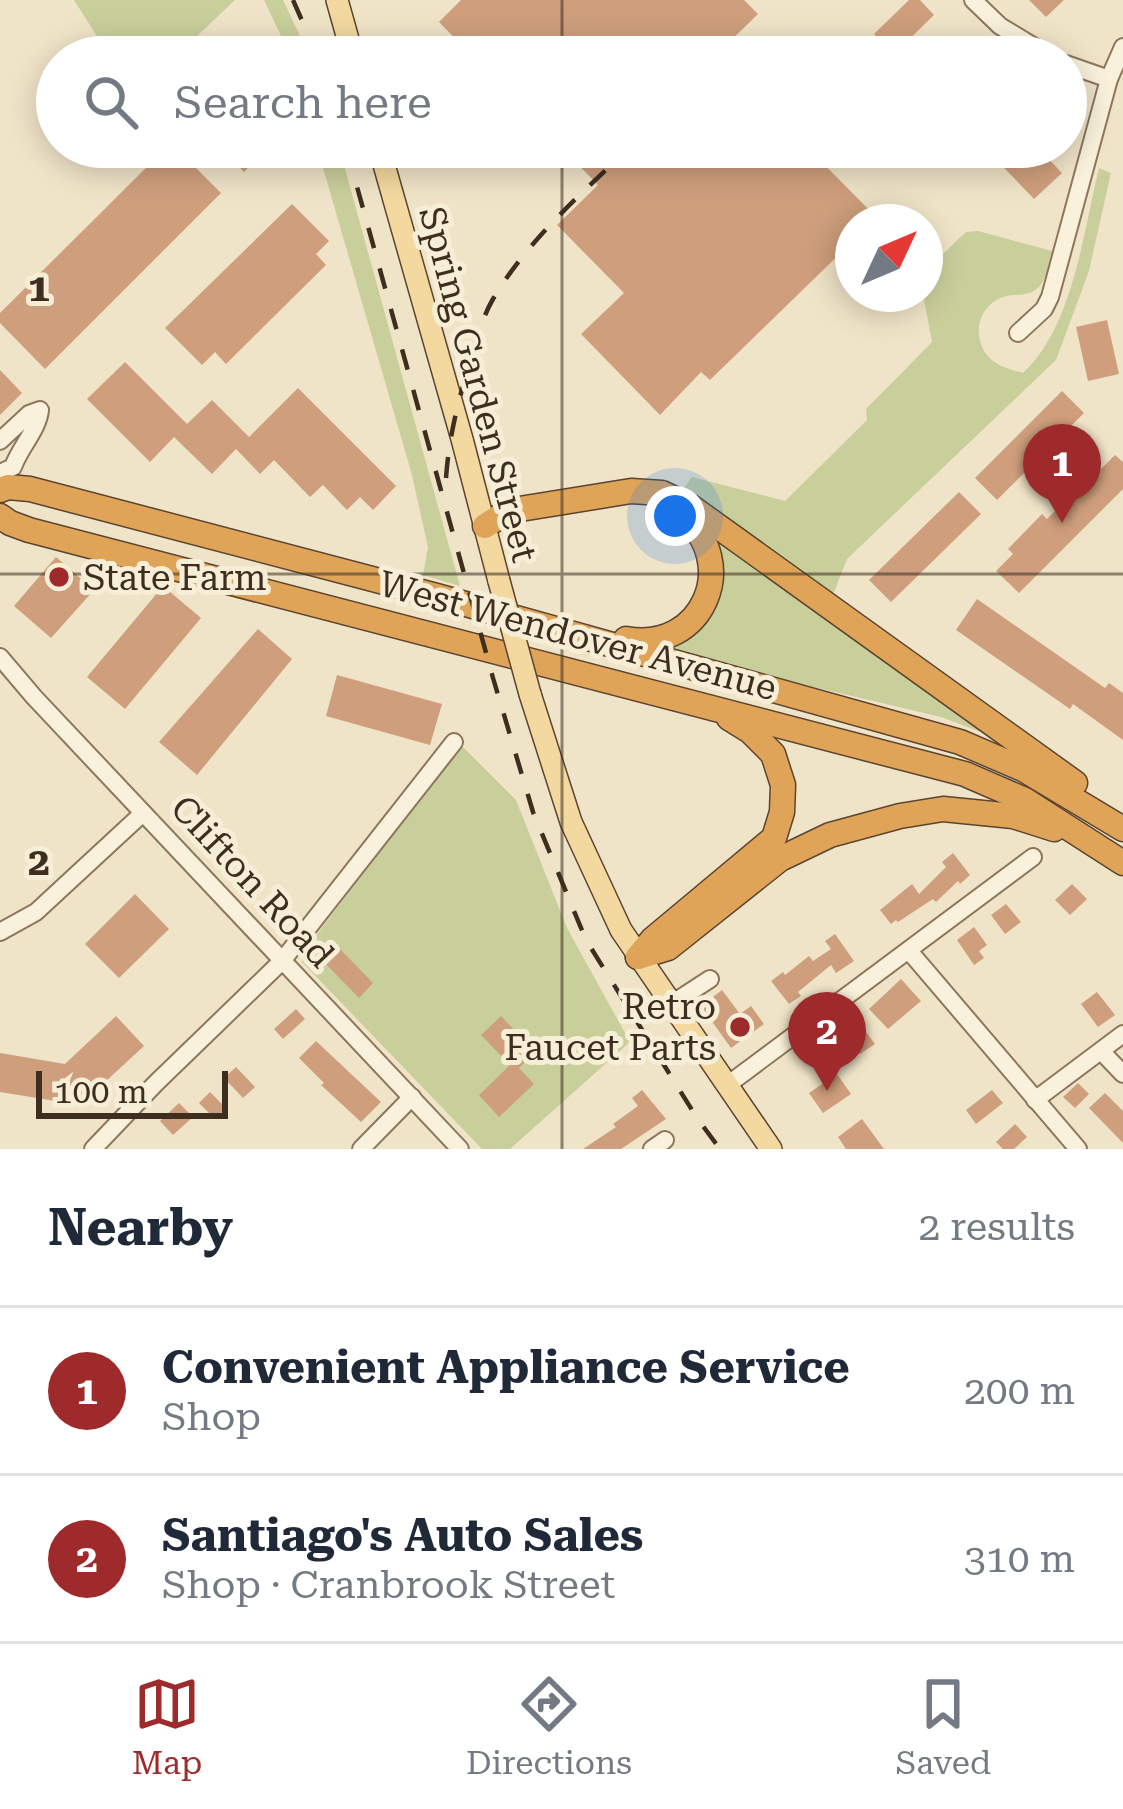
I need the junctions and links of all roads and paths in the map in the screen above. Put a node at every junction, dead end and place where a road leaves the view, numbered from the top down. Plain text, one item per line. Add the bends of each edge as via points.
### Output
1 (337, 0) edge
2 (973, 0) edge
3 (347, 36) edge
4 (1015, 36) edge
5 (1123, 47) edge
6 (1087, 72) edge
7 (1109, 80) junction
8 (1087, 161) edge
9 (385, 168) edge
10 (1085, 168) edge
11 (1018, 333) dead end
12 (0, 441) edge
13 (0, 473) edge
14 (0, 490) edge
15 (0, 516) edge
16 (485, 526) junction
17 (437, 596) junction
18 (0, 657) edge
19 (712, 707) junction
20 (454, 742) dead end
21 (143, 813) junction
22 (1123, 817) edge
23 (1123, 829) edge
24 (1088, 839) junction
25 (1034, 857) dead end
26 (1123, 863) edge
27 (0, 932) edge
28 (910, 952) junction
29 (638, 957) junction
30 (282, 961) junction
31 (710, 979) dead end
32 (670, 1005) junction
33 (1123, 1034) edge
34 (1101, 1051) junction
35 (1123, 1074) edge
36 (726, 1086) junction
37 (412, 1097) junction
38 (1035, 1100) junction
39 (93, 1149) edge
40 (361, 1149) edge
41 (460, 1149) edge
42 (771, 1149) edge
43 (1078, 1149) edge

1 - 3 main road
2 - 4 street
5 - 7 street
6 - 7 street
7 - 8 street
9 - 16 main road, Spring Garden Street
10 - 11 street via 1050,297
12 - 13 street via 40,410 13,466
14 - 17 highway, West Wendover Avenue via 30,490
15 - 19 highway, West Wendover Avenue via 29,530
16 - 17 highway via 660,505 702,536 710,584 691,621 652,641
16 - 22 highway via 508,511 662,493
16 - 29 main road, Spring Garden Street, bridge via 560,792
17 - 23 highway, West Wendover Avenue via 960,742
18 - 21 street, Clifton Road
19 - 24 highway, West Wendover Avenue via 965,774
19 - 29 highway via 773,754 782,812 774,838
20 - 30 street
21 - 27 street via 36,912
21 - 30 street, Clifton Road
24 - 26 highway, West Wendover Avenue
24 - 29 highway via 981,811 900,816 805,845 668,948
25 - 28 street
28 - 36 street
28 - 38 street
29 - 32 main road, Spring Garden Street
30 - 37 street, Clifton Road
30 - 39 street
31 - 32 street
32 - 36 main road, Spring Garden Street
33 - 34 street
34 - 35 street
34 - 38 street
36 - 42 main road, Spring Garden Street
37 - 40 street
37 - 41 street, Clifton Road
38 - 43 street

